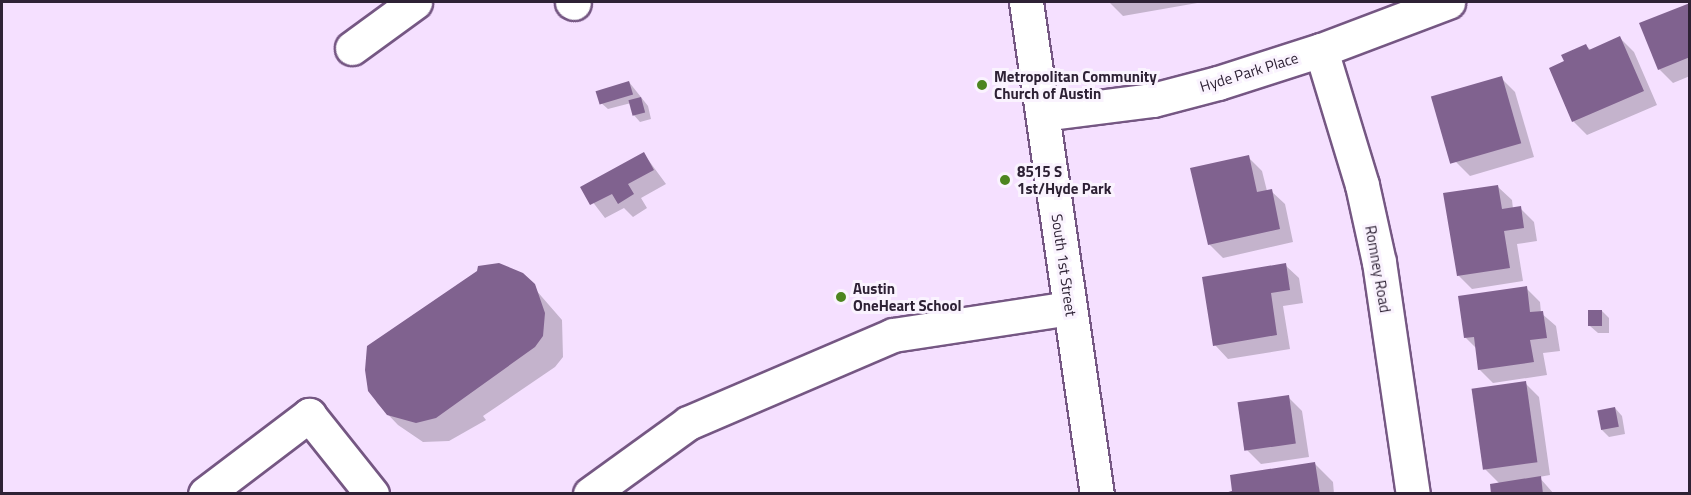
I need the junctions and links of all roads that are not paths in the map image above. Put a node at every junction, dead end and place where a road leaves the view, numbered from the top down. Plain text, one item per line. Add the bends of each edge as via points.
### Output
1 (415, 2) edge
2 (1026, 2) edge
3 (1448, 2) edge
4 (352, 48) dead end
5 (1321, 50) junction
6 (1043, 114) junction
7 (1070, 308) junction
8 (205, 494) edge
9 (372, 494) edge
10 (590, 494) edge
11 (1097, 494) edge
12 (1413, 494) edge

1 - 4 street
2 - 6 street, South 1st Street
3 - 5 street, Hyde Park Place
5 - 6 street, Hyde Park Place via 1153,100
5 - 12 street, Romney Road via 1362,185 1379,262
6 - 7 street, South 1st Street
7 - 10 street via 893,334 688,423
7 - 11 street, South 1st Street
8 - 9 street via 309,415

